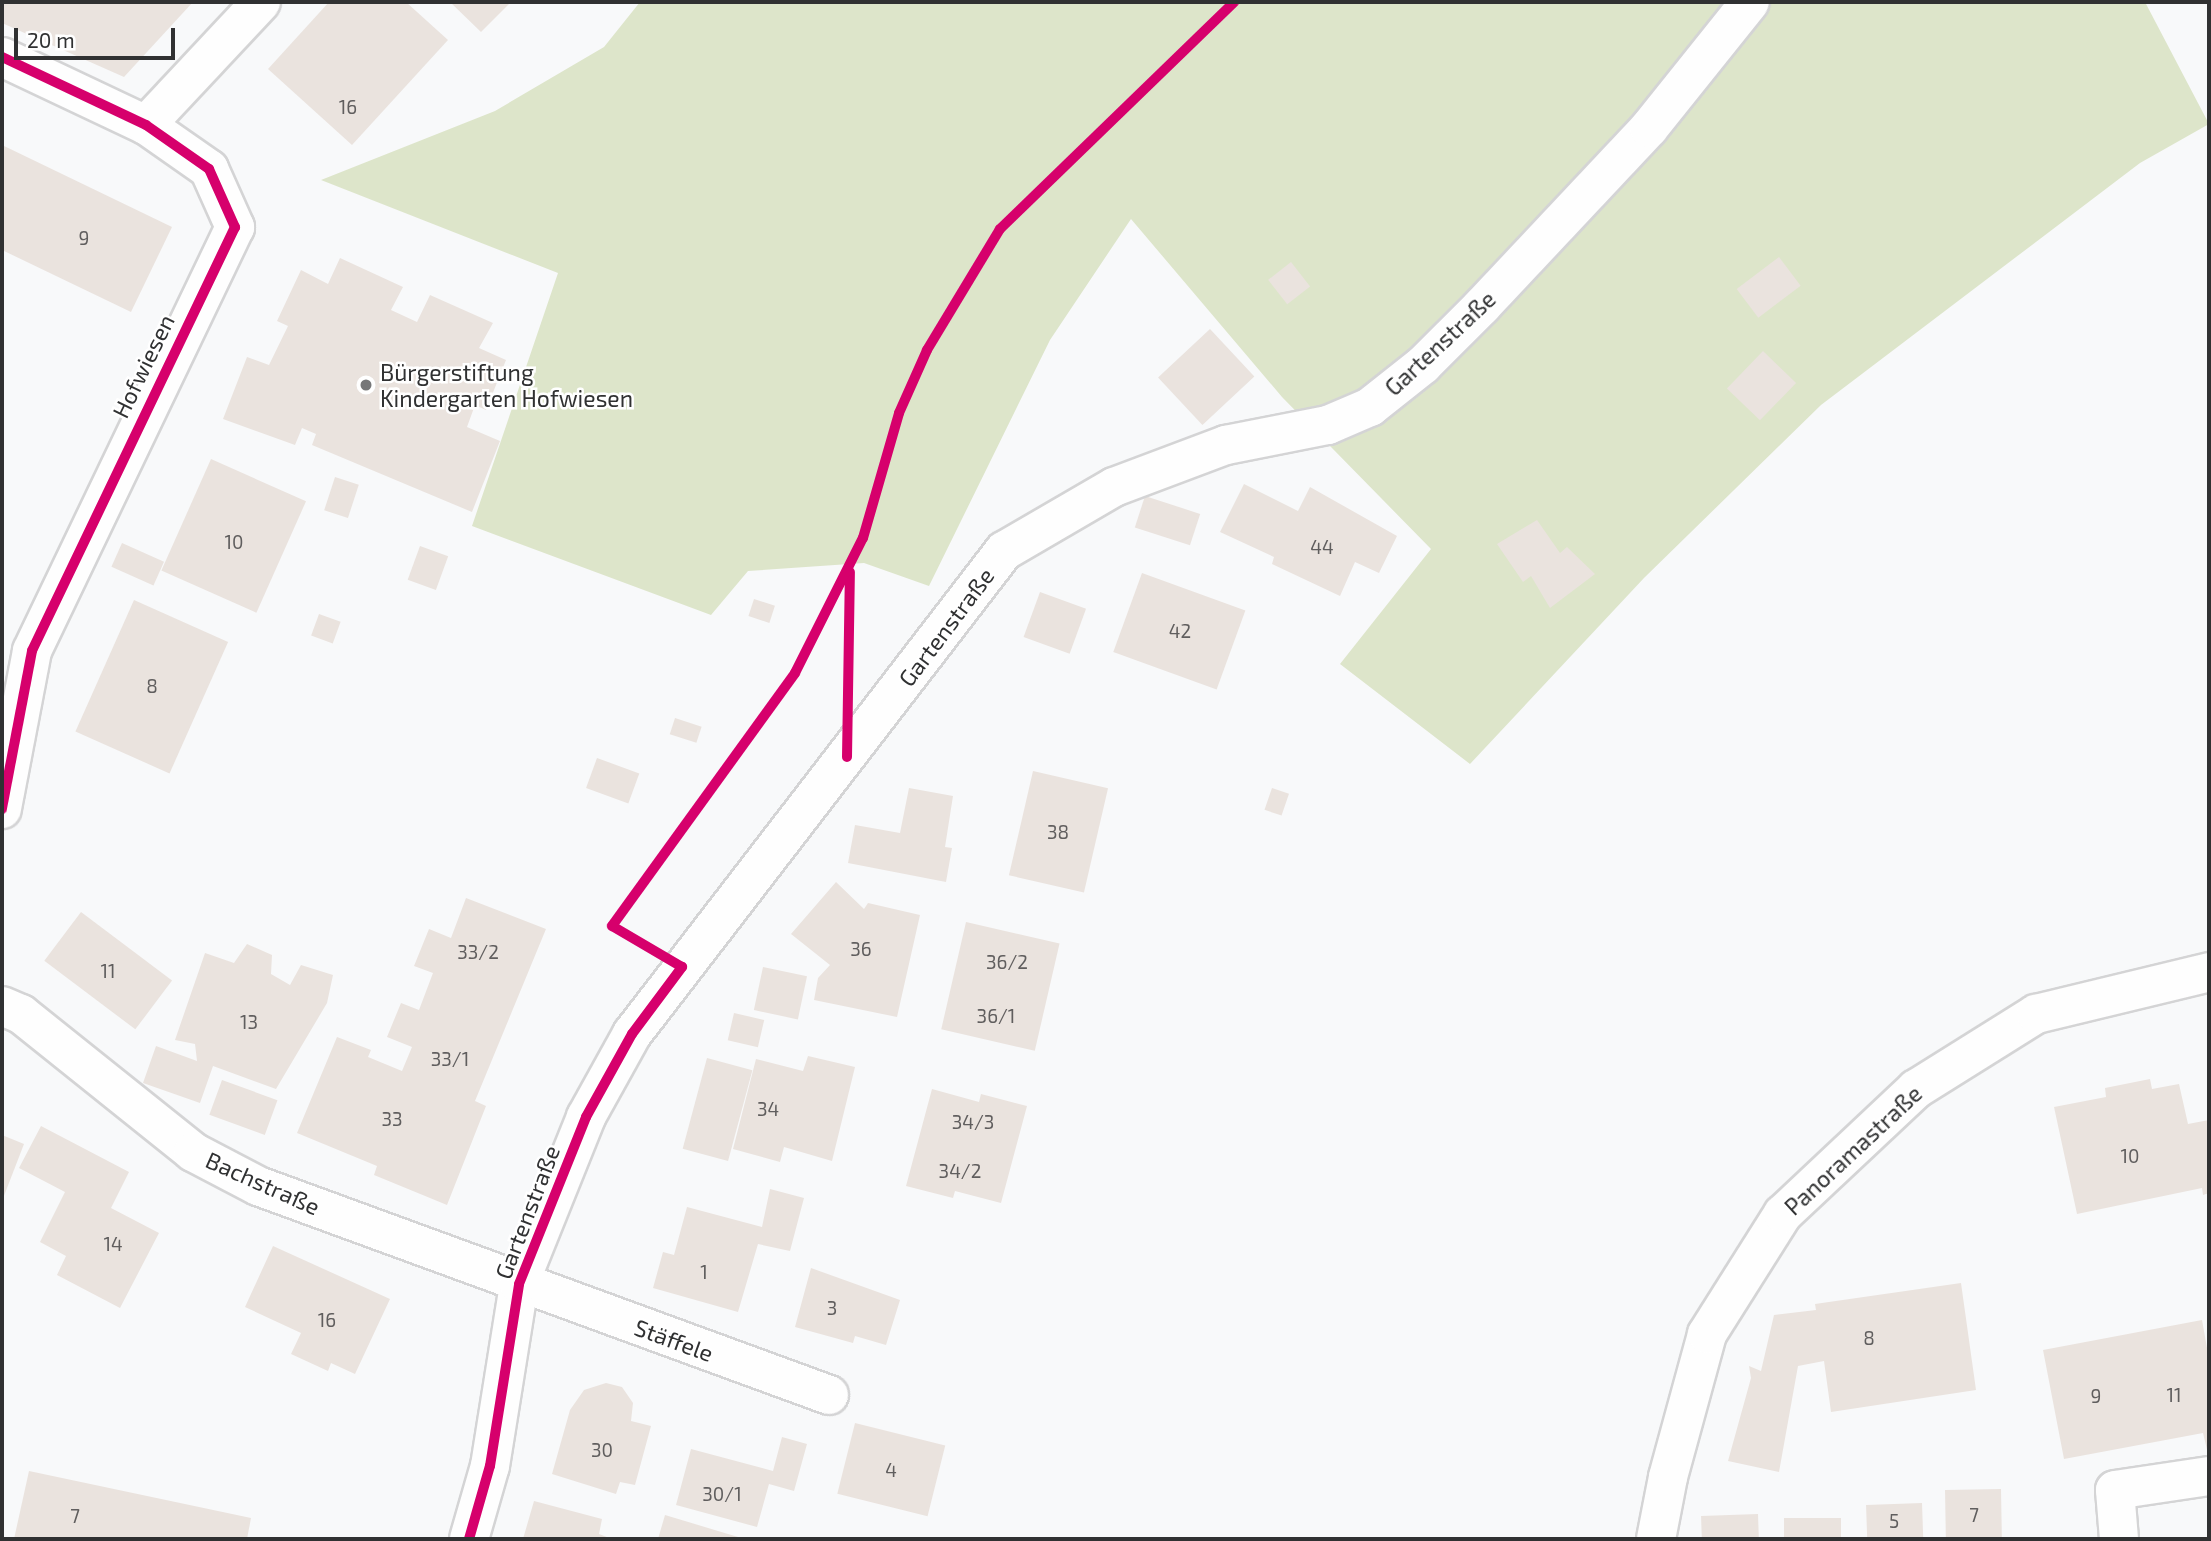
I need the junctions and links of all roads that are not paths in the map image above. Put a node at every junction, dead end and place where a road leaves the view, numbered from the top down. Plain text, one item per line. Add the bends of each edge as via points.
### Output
1 (261, 2) edge
2 (1750, 2) edge
3 (2, 57) edge
4 (146, 125) junction
5 (2, 809) edge
6 (2209, 972) edge
7 (2, 1006) edge
8 (519, 1284) junction
9 (829, 1395) dead end
10 (2209, 1476) edge
11 (469, 1539) edge
12 (1656, 1539) edge
13 (2119, 1539) edge

1 - 4 street
2 - 8 street, Gartenstraße via 1649,128 1423,365 1370,407 1328,425 1226,445 1114,487 1004,551 632,1034 586,1117
3 - 4 street, Hofwiesen
4 - 5 street, Hofwiesen via 209,169 235,227 32,650
6 - 12 street, Panoramastraße via 2036,1014 1916,1089 1783,1214 1707,1334
7 - 8 street, Bachstraße via 21,1014 193,1152 258,1186
8 - 9 street, Stäffele
8 - 11 street, Gartenstraße via 490,1466
10 - 13 street via 2115,1490

